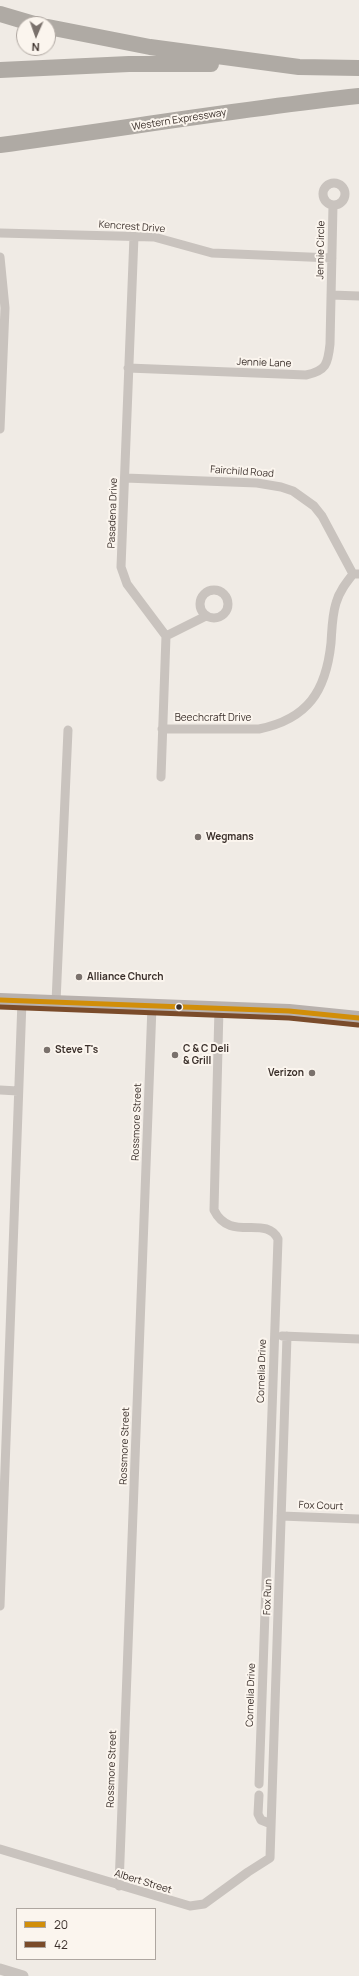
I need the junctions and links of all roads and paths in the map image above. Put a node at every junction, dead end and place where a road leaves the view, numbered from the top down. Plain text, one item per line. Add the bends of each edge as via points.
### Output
1 (0, 14) edge
2 (16, 19) edge
3 (56, 29) edge
4 (299, 67) junction
5 (359, 68) edge
6 (0, 70) edge
7 (359, 96) edge
8 (0, 145) edge
9 (333, 205) dead end
10 (0, 232) edge
11 (134, 236) junction
12 (0, 257) edge
13 (332, 258) junction
14 (331, 295) junction
15 (359, 296) edge
16 (128, 368) junction
17 (0, 429) edge
18 (125, 478) junction
19 (356, 574) edge
20 (206, 616) dead end
21 (166, 636) junction
22 (162, 729) junction
23 (68, 730) dead end
24 (160, 777) dead end
25 (0, 1000) edge
26 (22, 1001) junction
27 (56, 1002) junction
28 (152, 1006) junction
29 (219, 1008) junction
30 (359, 1018) edge
31 (0, 1090) edge
32 (18, 1091) junction
33 (275, 1335) junction
34 (287, 1336) junction
35 (359, 1339) edge
36 (281, 1516) junction
37 (359, 1519) edge
38 (0, 1606) edge
39 (259, 1784) dead end
40 (259, 1795) dead end
41 (271, 1824) junction
42 (0, 1849) edge
43 (270, 1858) joint
44 (119, 1886) junction
45 (0, 1969) edge
46 (23, 1976) edge

1 - 2 highway
3 - 4 highway via 150,47
4 - 5 highway
4 - 6 highway via 129,64
7 - 8 highway, Western Expressway via 270,106
9 - 13 street, Jennie Circle
10 - 11 street, Kencrest Drive
11 - 13 street, Kencrest Drive via 171,240 212,253
11 - 16 street, Pasadena Drive
12 - 17 street via 5,308
13 - 14 street, Jennie Circle
14 - 15 street
14 - 16 street, Jennie Lane via 329,358 318,373 306,375
16 - 18 street, Pasadena Drive
18 - 19 street, Fairchild Road via 281,486 314,506
18 - 21 street, Pasadena Drive via 121,567 124,577
19 - 22 street, Beechcraft Drive via 342,589 336,603 328,662 322,684 313,699 298,713 286,721 259,729
20 - 21 street
21 - 22 street
22 - 24 street
23 - 27 street
25 - 26 main road
26 - 27 main road
26 - 32 street
27 - 28 main road
28 - 29 main road
28 - 44 street, Rossmore Street
29 - 30 main road via 310,1012
29 - 33 street, Cornelia Drive via 214,1210 228,1226 270,1228 278,1239
31 - 32 street
32 - 38 street
33 - 34 street
33 - 39 street, Cornelia Drive
34 - 35 street
34 - 36 street, Fox Run
36 - 37 street, Fox Court
36 - 41 street, Fox Run
40 - 41 street via 258,1814 261,1820
41 - 43 street, Fox Run
42 - 44 street, Albert Street
43 - 44 street, Albert Street via 210,1900 197,1906 182,1905
45 - 46 street

